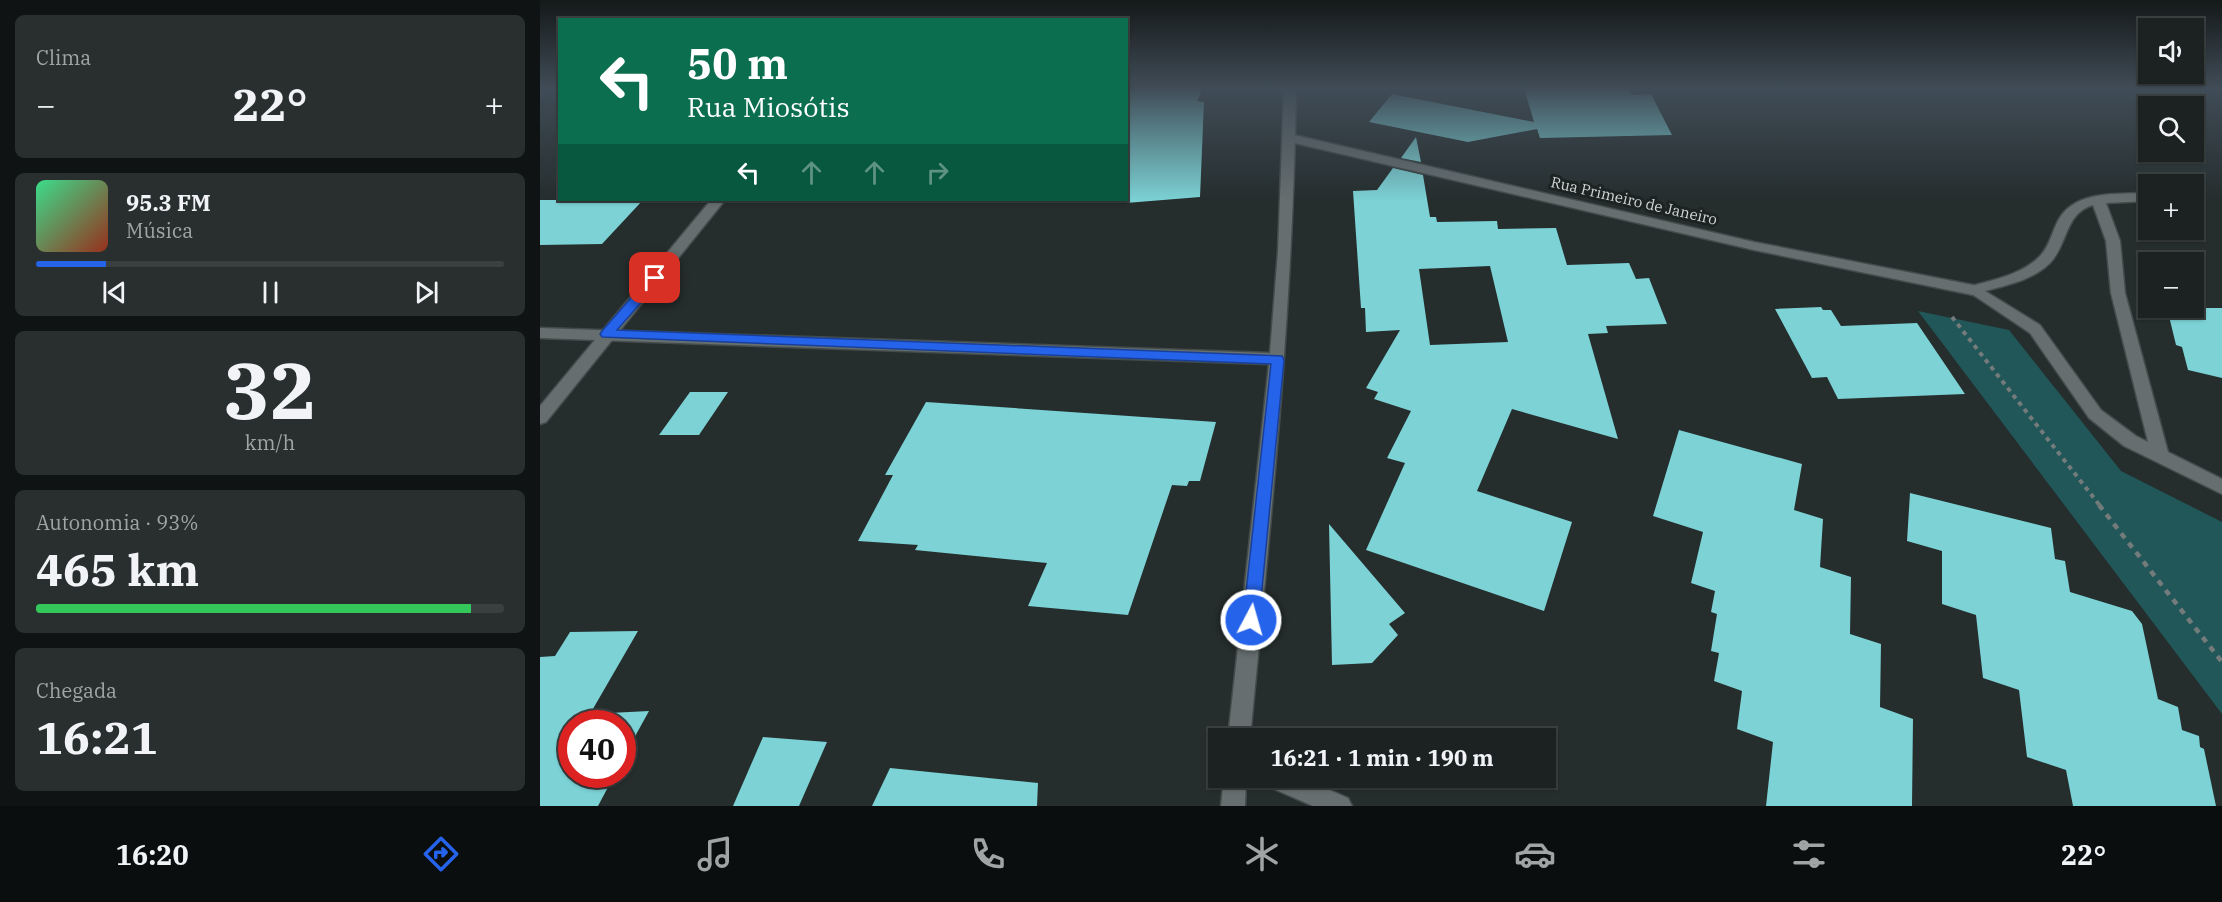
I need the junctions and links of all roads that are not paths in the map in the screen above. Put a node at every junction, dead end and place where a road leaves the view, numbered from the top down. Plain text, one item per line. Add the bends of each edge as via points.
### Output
1 (1290, 126) edge
2 (1290, 138) junction
3 (2138, 198) edge
4 (717, 201) edge
5 (2098, 201) junction
6 (1973, 290) junction
7 (540, 333) edge
8 (607, 334) junction
9 (1278, 360) junction
10 (540, 418) edge
11 (2160, 456) junction
12 (2222, 487) edge
13 (1240, 728) edge
14 (1234, 788) edge
15 (1298, 788) edge
16 (1233, 806) edge
17 (1340, 806) edge

1 - 2 street
2 - 6 street, Rua Primeiro de Janeiro via 1754,246
2 - 9 street
3 - 5 street
4 - 8 street
5 - 6 street via 2076,206 2063,220 2051,252 2030,272
5 - 11 street via 2113,241 2118,293
6 - 11 street via 2035,329 2095,414 2130,441
7 - 8 street
8 - 9 street
8 - 10 street
9 - 13 street
11 - 12 street
14 - 16 street
15 - 17 street

